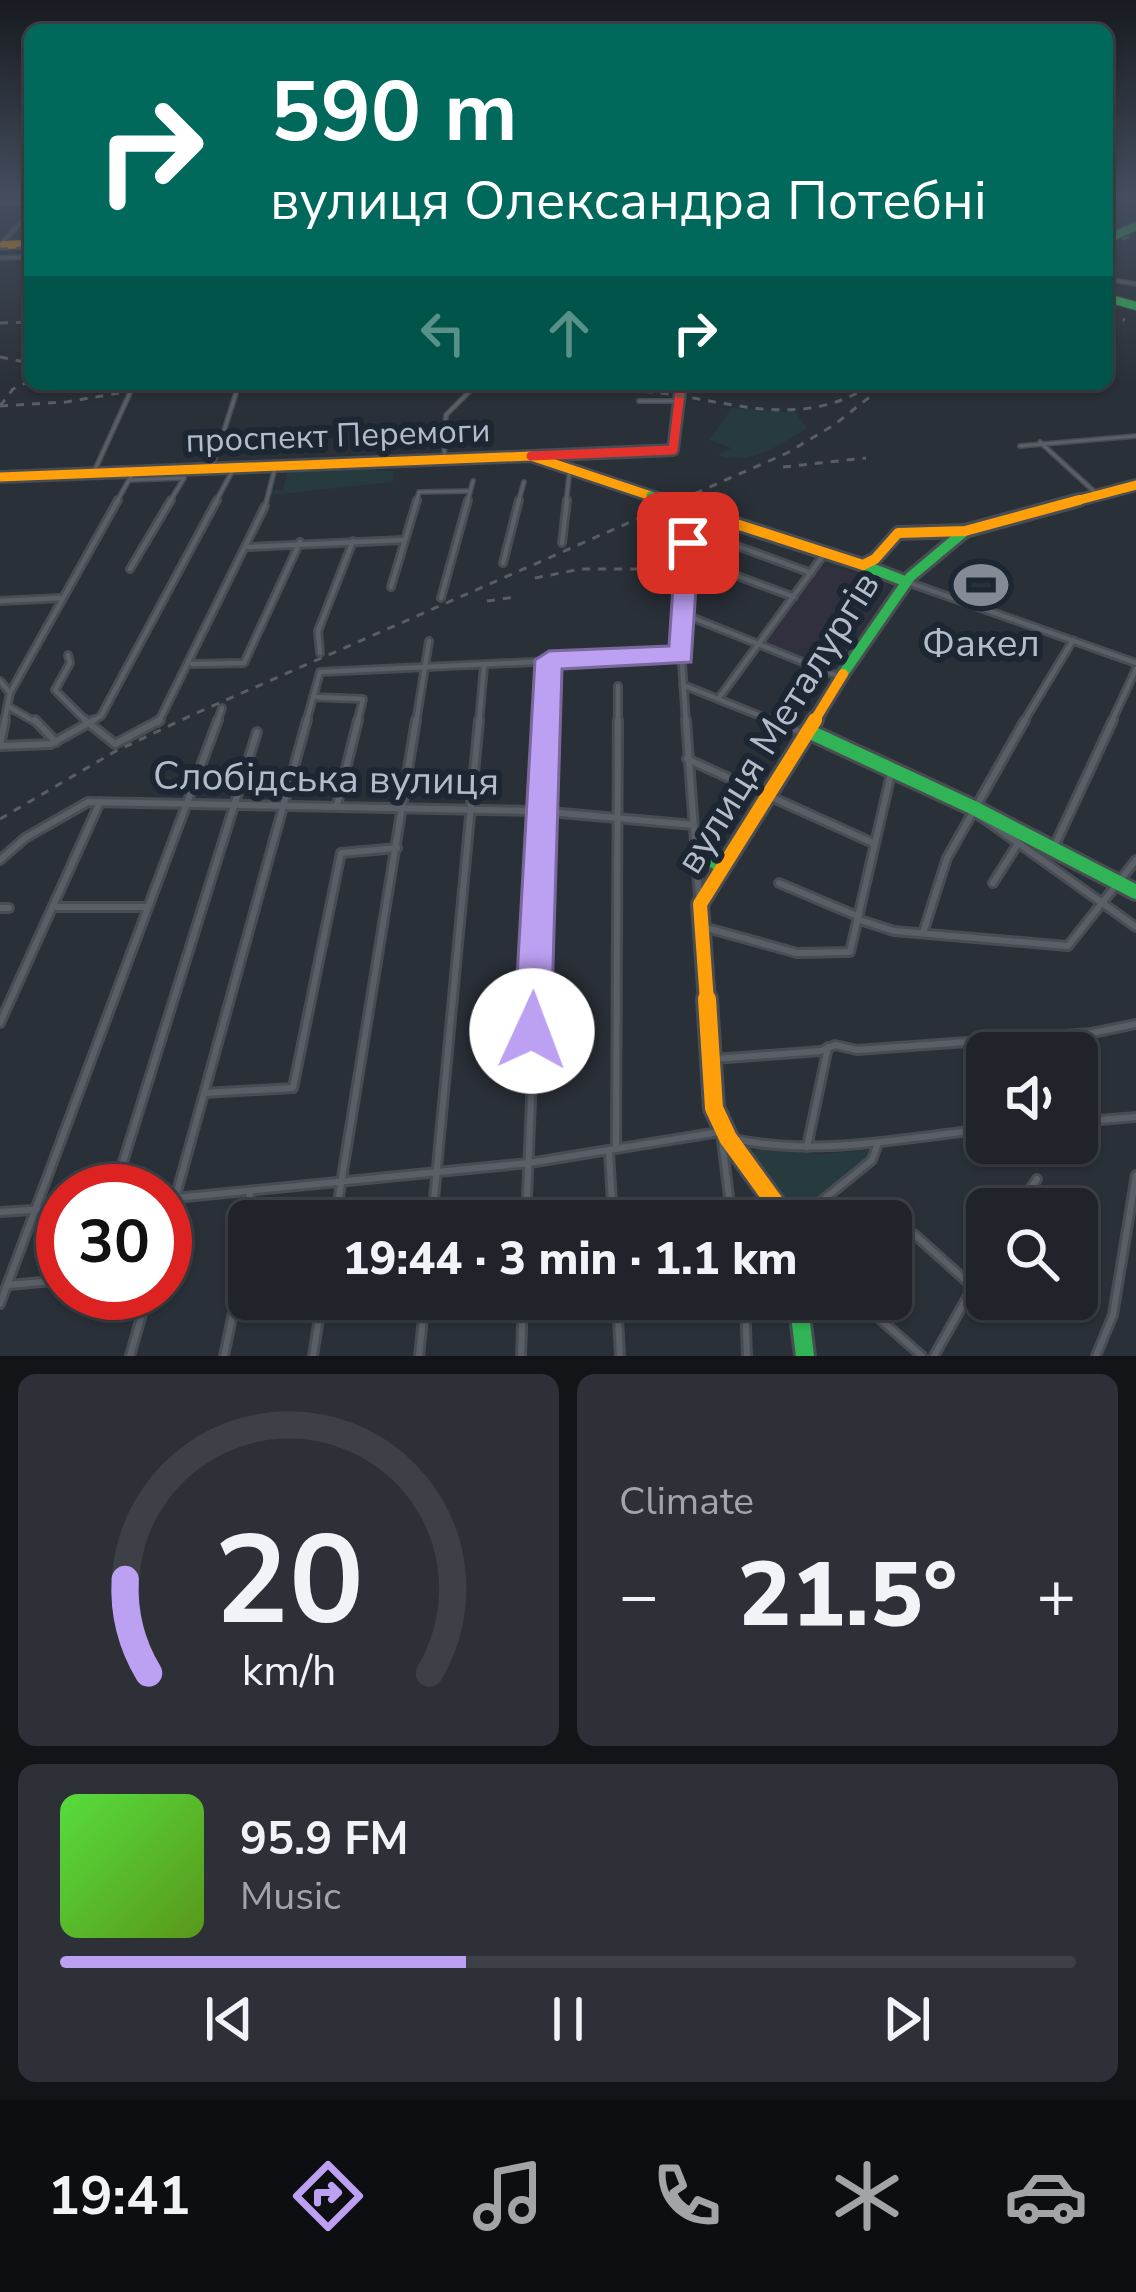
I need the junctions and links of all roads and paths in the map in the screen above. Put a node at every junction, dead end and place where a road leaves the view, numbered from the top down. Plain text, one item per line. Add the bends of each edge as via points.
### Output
1 (131, 390) edge
2 (237, 390) edge
3 (467, 390) edge
4 (681, 390) edge
5 (639, 401) dead end
6 (680, 401) junction
7 (1136, 436) edge
8 (1040, 442) junction
9 (1020, 446) dead end
10 (444, 459) junction
11 (572, 461) junction
12 (275, 466) junction
13 (212, 468) junction
14 (234, 468) junction
15 (93, 474) junction
16 (131, 476) junction
17 (0, 477) edge
18 (473, 481) dead end
19 (524, 482) dead end
20 (1136, 485) edge
21 (470, 491) junction
22 (1098, 494) junction
23 (965, 531) junction
24 (404, 540) junction
25 (353, 541) junction
26 (300, 542) junction
27 (726, 542) dead end
28 (562, 543) dead end
29 (688, 543) dead end
30 (248, 547) junction
31 (825, 553) junction
32 (686, 557) junction
33 (503, 563) dead end
34 (863, 565) junction
35 (130, 569) dead end
36 (811, 573) junction
37 (902, 580) junction
38 (391, 586) dead end
39 (794, 596) junction
40 (61, 598) junction
41 (441, 598) dead end
42 (0, 601) edge
43 (681, 614) junction
44 (1073, 640) junction
45 (429, 641) dead end
46 (759, 645) junction
47 (320, 653) dead end
48 (68, 655) dead end
49 (682, 655) junction
50 (549, 660) junction
51 (189, 664) junction
52 (484, 666) junction
53 (1136, 666) edge
54 (424, 670) junction
55 (841, 677) junction
56 (0, 681) edge
57 (683, 685) junction
58 (618, 686) dead end
59 (10, 693) junction
60 (313, 697) junction
61 (718, 698) junction
62 (9, 707) junction
63 (222, 708) dead end
64 (88, 724) junction
65 (257, 732) dead end
66 (807, 732) junction
67 (54, 743) junction
68 (0, 746) edge
69 (686, 759) junction
70 (893, 769) junction
71 (768, 796) junction
72 (100, 802) junction
73 (186, 802) junction
74 (233, 802) junction
75 (284, 804) junction
76 (337, 805) junction
77 (401, 807) junction
78 (473, 808) junction
79 (974, 808) junction
80 (539, 811) junction
81 (616, 816) junction
82 (693, 825) junction
83 (873, 843) junction
84 (1017, 845) junction
85 (397, 848) junction
86 (1053, 849) junction
87 (696, 850) junction
88 (0, 860) edge
89 (1136, 860) edge
90 (722, 866) junction
91 (1115, 881) junction
92 (779, 883) dead end
93 (993, 883) dead end
94 (1136, 892) edge
95 (1101, 898) junction
96 (700, 904) junction
97 (54, 907) junction
98 (147, 907) junction
99 (857, 917) junction
100 (702, 927) junction
101 (1136, 927) edge
102 (923, 934) junction
103 (0, 1023) edge
104 (1136, 1024) edge
105 (829, 1047) junction
106 (710, 1060) junction
107 (203, 1093) junction
108 (1136, 1117) edge
109 (1098, 1120) edge
110 (966, 1131) edge
111 (721, 1132) junction
112 (878, 1143) junction
113 (612, 1150) junction
114 (806, 1150) junction
115 (529, 1163) junction
116 (122, 1164) edge
117 (185, 1164) edge
118 (436, 1174) junction
119 (1136, 1174) edge
120 (1037, 1179) dead end
121 (341, 1184) junction
122 (1031, 1188) edge
123 (250, 1191) junction
124 (192, 1197) edge
125 (338, 1200) edge
126 (434, 1200) edge
127 (527, 1200) edge
128 (613, 1200) edge
129 (729, 1200) edge
130 (775, 1200) edge
131 (823, 1200) edge
132 (34, 1209) junction
133 (0, 1212) edge
134 (914, 1234) dead end
135 (966, 1280) edge
136 (36, 1282) edge
137 (7, 1285) junction
138 (966, 1301) edge
139 (0, 1304) edge
140 (140, 1320) edge
141 (319, 1320) edge
142 (423, 1320) edge
143 (522, 1320) edge
144 (618, 1320) edge
145 (745, 1320) edge
146 (801, 1320) edge
147 (881, 1320) edge
148 (130, 1356) edge
149 (224, 1356) edge
150 (313, 1356) edge
151 (419, 1356) edge
152 (521, 1356) edge
153 (620, 1356) edge
154 (746, 1356) edge
155 (805, 1356) edge
156 (922, 1356) edge
157 (934, 1356) edge
158 (1096, 1356) edge

1 - 15 street
2 - 13 street
3 - 10 street via 453,399 442,429
4 - 6 main road
5 - 6 street
6 - 11 main road via 677,448
7 - 8 street
8 - 9 street
8 - 22 street
10 - 11 main road, проспект Перемоги
10 - 12 main road, проспект Перемоги
11 - 28 street
11 - 31 main road, проспект Перемоги, bridge
12 - 14 main road, проспект Перемоги
12 - 30 street
13 - 14 main road, проспект Перемоги
13 - 16 main road, проспект Перемоги
14 - 64 street via 101,716
15 - 16 main road, проспект Перемоги
15 - 17 main road, проспект Перемоги
16 - 35 street via 184,478
16 - 40 street
18 - 21 street
19 - 33 street
20 - 22 main road, вулиця Металургів
21 - 24 street via 417,495
21 - 41 street
22 - 23 main road, вулиця Металургів
23 - 34 main road, вулиця Металургів via 898,533
23 - 37 main road, вулиця Металургів
24 - 25 street
24 - 38 street
25 - 26 street
25 - 47 street via 317,631
26 - 30 street
26 - 51 street via 244,663
27 - 36 street
29 - 32 street
30 - 51 street
31 - 34 main road, проспект Перемоги
31 - 36 street
32 - 39 street
32 - 43 street
34 - 37 main road, проспект Перемоги
36 - 39 street
37 - 44 street
37 - 55 main road, вулиця Металургів
39 - 46 street
40 - 42 street
40 - 59 street
43 - 46 street
43 - 49 street
44 - 53 street
44 - 79 street
45 - 54 street
46 - 55 street
46 - 61 street
48 - 64 street via 55,690
49 - 50 street
49 - 57 street
50 - 52 street
50 - 80 street
51 - 64 street via 158,723 115,743
52 - 54 street
52 - 78 street
53 - 86 street
54 - 60 street via 320,672
54 - 77 street
55 - 66 main road, вулиця Металургів
56 - 59 street
57 - 61 street
57 - 69 street
58 - 81 street
59 - 62 street
60 - 75 street
60 - 76 street via 363,699
61 - 66 street
62 - 67 street via 32,716
62 - 68 street
63 - 73 street
64 - 67 street
65 - 74 street
66 - 70 main road
66 - 71 main road, вулиця Металургів
67 - 68 street
69 - 71 street
69 - 82 street
70 - 79 main road
70 - 83 street
71 - 83 street
71 - 90 main road, вулиця Металургів
72 - 73 street, Слобідська вулиця
72 - 88 street via 67,812
72 - 97 street
73 - 74 street, Слобідська вулиця
73 - 98 street
74 - 75 street, Слобідська вулиця
74 - 116 street
75 - 76 street, Слобідська вулиця
75 - 107 street
76 - 77 street, Слобідська вулиця
77 - 78 street, Слобідська вулиця
77 - 85 street
78 - 80 street, Слобідська вулиця
78 - 118 street
79 - 84 street
79 - 86 main road
79 - 102 street via 928,904
80 - 81 street, Слобідська вулиця
80 - 115 street
81 - 82 street, Слобідська вулиця
81 - 113 street
82 - 87 street
83 - 99 street
84 - 93 street
84 - 95 street
85 - 107 street via 341,853 293,1088
85 - 121 street
86 - 91 main road
87 - 90 main road
87 - 96 street
89 - 91 street
90 - 96 main road, вулиця Металургів
91 - 94 main road
91 - 95 street
92 - 99 street
95 - 101 street
95 - 102 street via 1068,946
96 - 100 main road
97 - 98 street
97 - 103 street
98 - 132 street
99 - 100 street, вулиця Металургів via 850,952 836,957
99 - 102 street
100 - 106 main road
104 - 105 street
105 - 106 street
105 - 114 street
106 - 111 main road
107 - 117 street
108 - 109 street
110 - 112 street
111 - 113 street
111 - 114 street
111 - 129 street
111 - 130 main road
112 - 114 street
112 - 131 street via 872,1160
113 - 115 street
113 - 128 street
115 - 118 street
115 - 127 street
118 - 121 street
118 - 126 street
119 - 158 street via 1114,1315
120 - 122 street
121 - 123 street
121 - 125 street
123 - 124 street
123 - 149 street
132 - 133 street
132 - 137 street
134 - 135 street
136 - 137 street
137 - 139 street
138 - 157 street
140 - 148 street
141 - 150 street
142 - 151 street
143 - 152 street
144 - 153 street
145 - 154 street
146 - 155 main road
147 - 156 street

